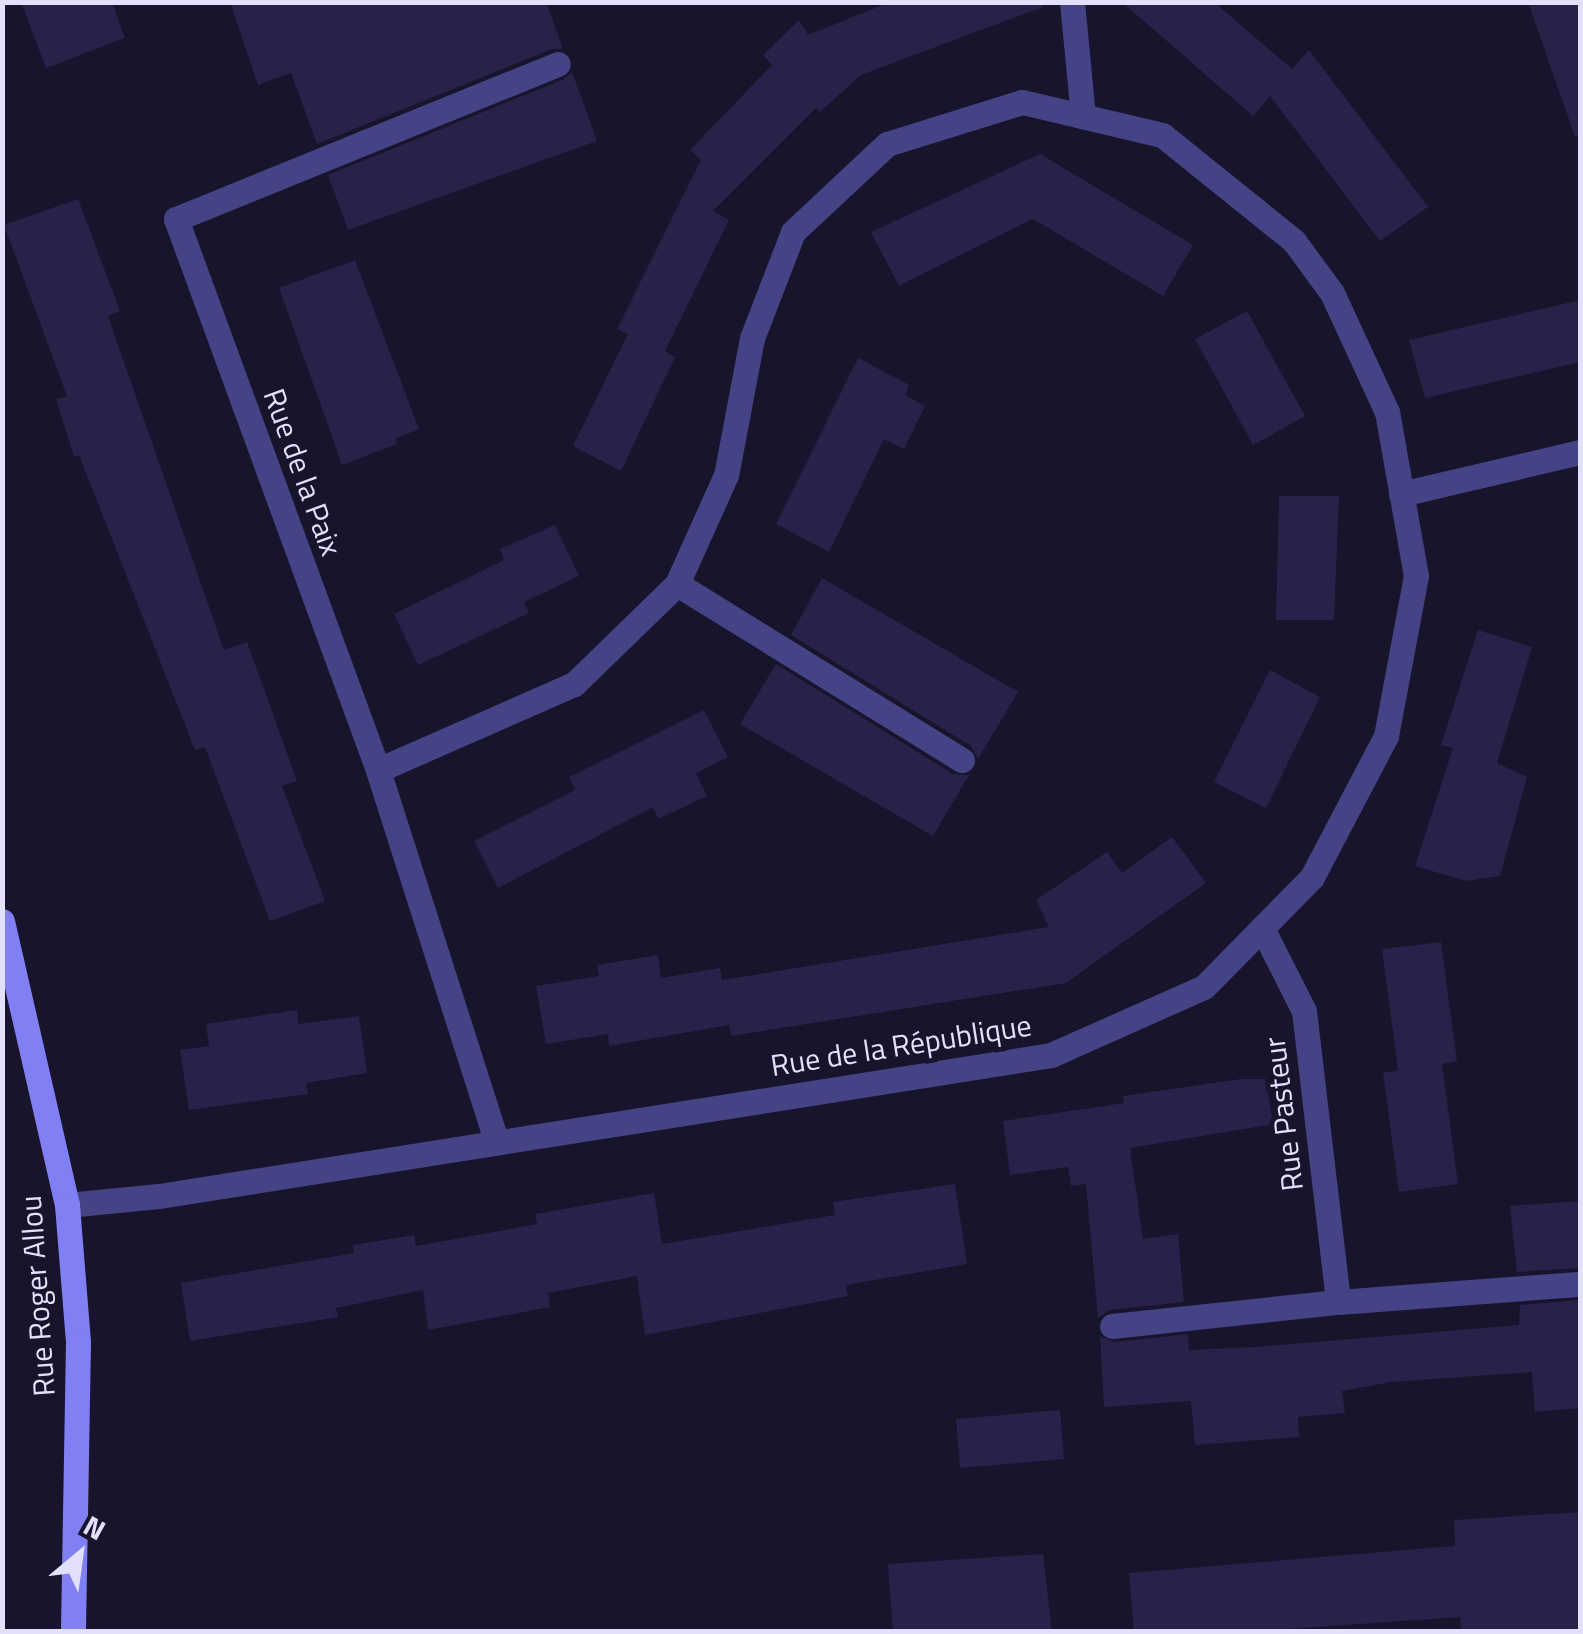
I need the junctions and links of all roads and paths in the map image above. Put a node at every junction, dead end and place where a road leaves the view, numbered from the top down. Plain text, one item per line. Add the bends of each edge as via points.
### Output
1 (1072, 2) edge
2 (558, 64) dead end
3 (1082, 116) junction
4 (1580, 452) edge
5 (1401, 494) junction
6 (677, 584) junction
7 (962, 760) dead end
8 (378, 770) junction
9 (2, 921) edge
10 (1262, 928) junction
11 (496, 1140) junction
12 (67, 1205) junction
13 (1580, 1284) edge
14 (1338, 1302) junction
15 (1112, 1326) dead end
16 (79, 1625) edge

1 - 3 street
2 - 8 street, Rue de la Paix via 176,219
3 - 5 street, Rue de la République via 1162,135 1294,241 1332,292 1387,412
3 - 6 street, Rue de la République via 1022,102 887,144 793,232 752,338 726,475
4 - 5 street
5 - 10 street, Rue de la République via 1416,576 1386,736 1312,877
6 - 7 street
6 - 8 street, Rue de la République via 574,684
8 - 11 street, Rue de la Paix
9 - 12 street, Rue Roger Allou
10 - 11 street, Rue de la République via 1204,988 1050,1056
10 - 14 street, Rue Pasteur via 1304,1011
11 - 12 street, Rue de la République
12 - 16 street, Rue Roger Allou via 78,1342
13 - 14 street
14 - 15 street

